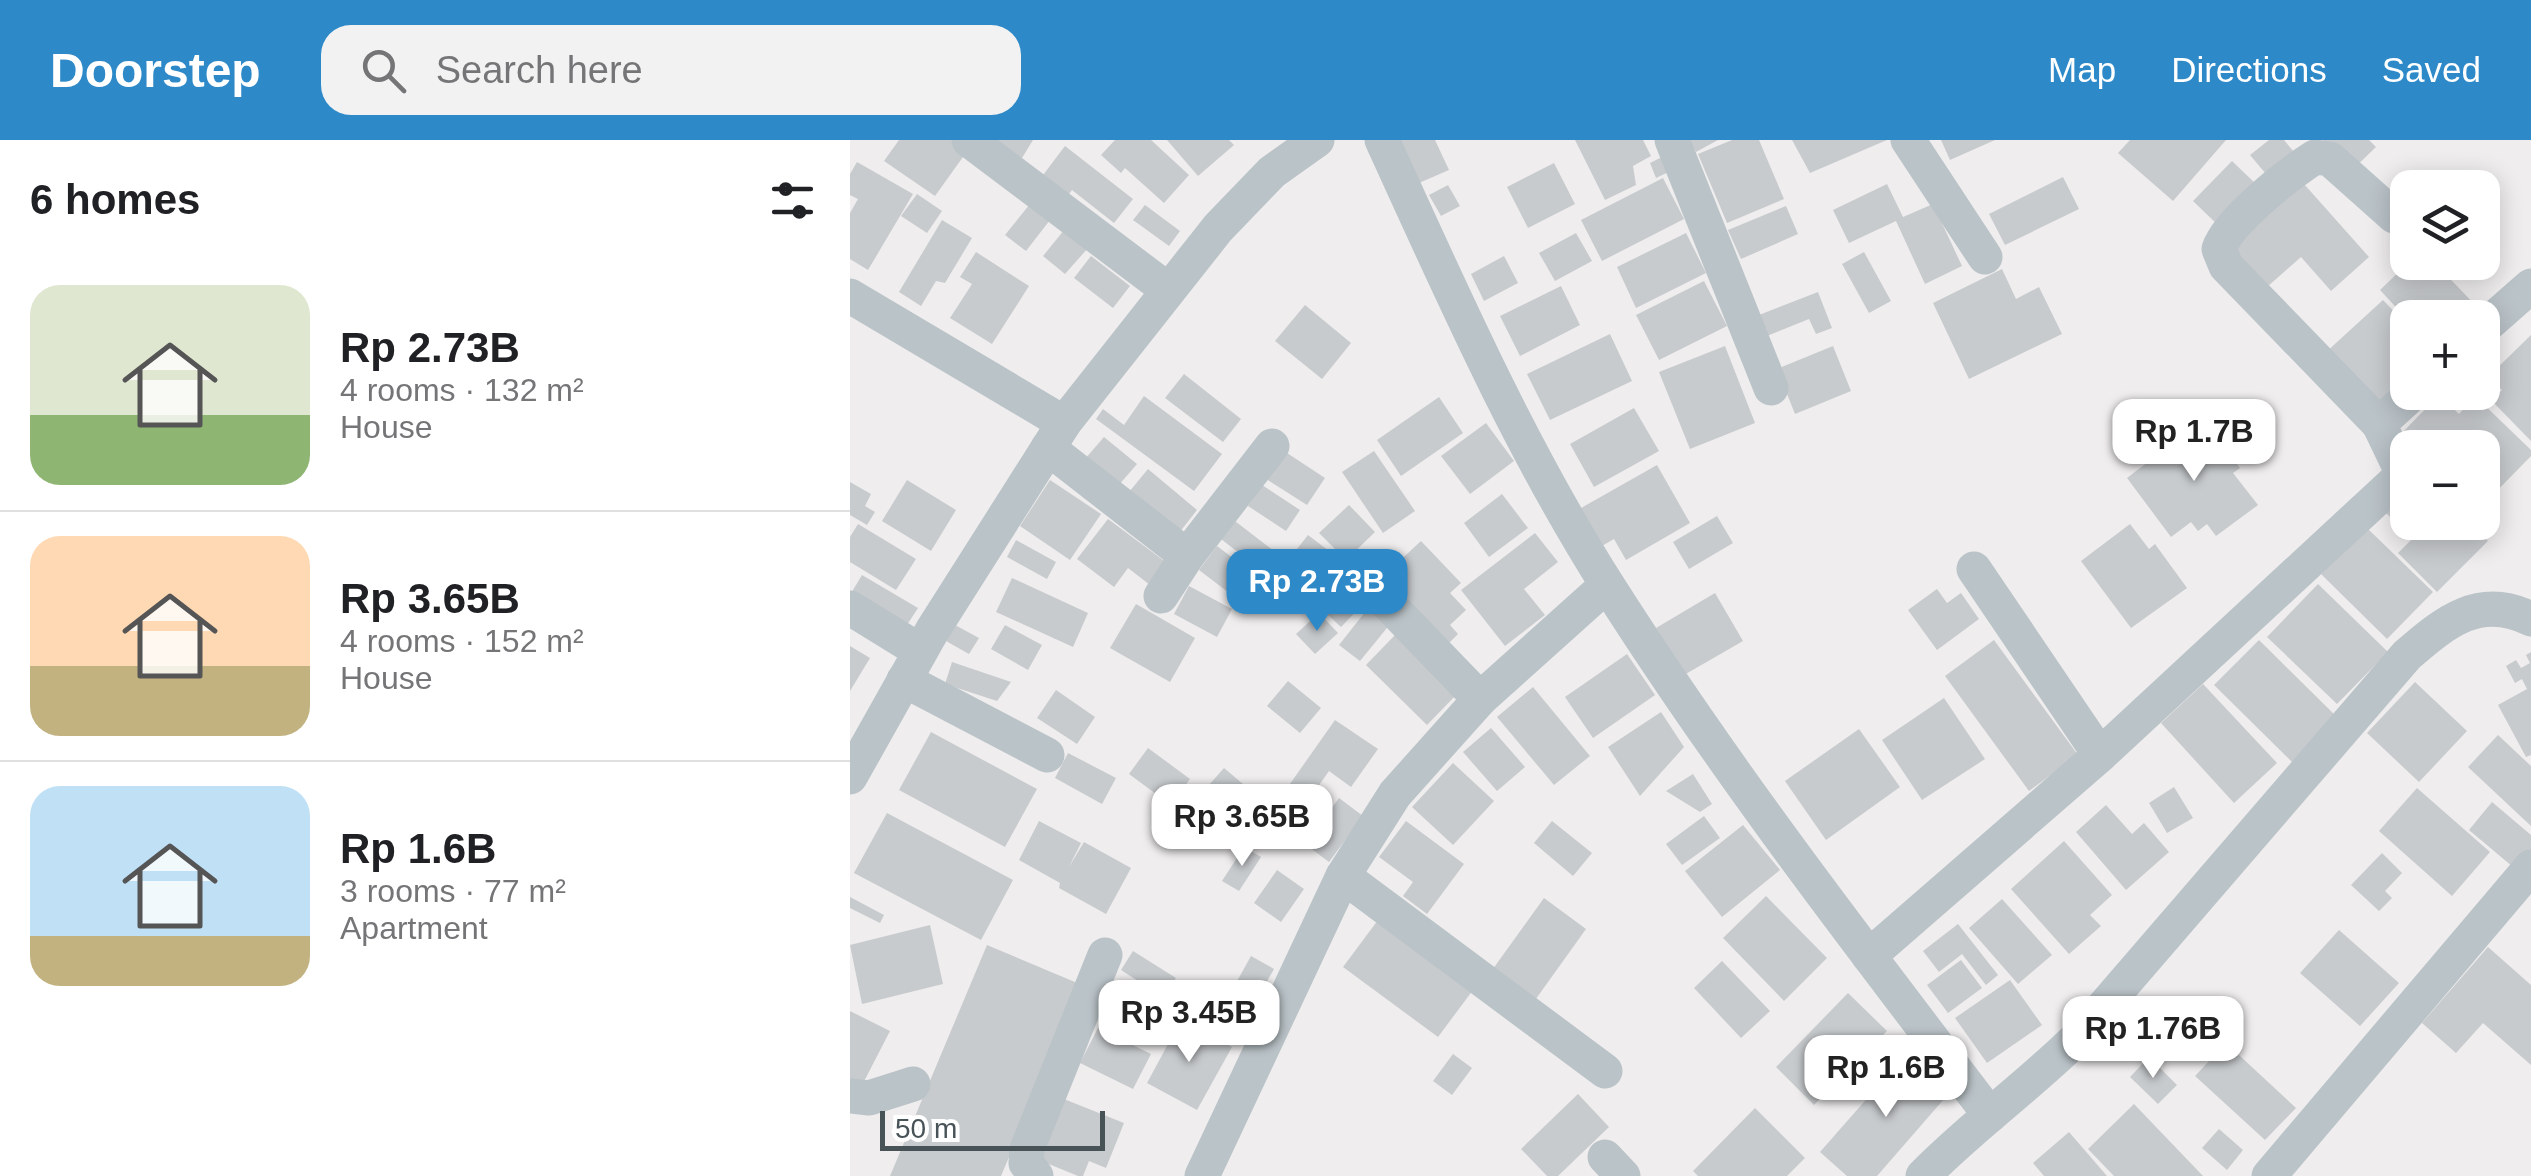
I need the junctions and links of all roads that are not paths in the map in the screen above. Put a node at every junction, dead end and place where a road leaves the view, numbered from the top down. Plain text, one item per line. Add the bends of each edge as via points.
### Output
1 (968, 140) edge
2 (1318, 140) edge
3 (1382, 140) edge
4 (1672, 140) edge
5 (1908, 140) edge
6 (1265, 156) edge
7 (2390, 212) edge
8 (1985, 257) dead end
9 (2531, 286) edge
10 (1168, 290) junction
11 (850, 296) edge
12 (2500, 314) edge
13 (1771, 388) dead end
14 (2394, 410) edge
15 (2379, 424) junction
16 (1056, 435) junction
17 (1272, 446) dead end
18 (1187, 556) junction
19 (1974, 570) dead end
20 (1368, 584) dead end
21 (1608, 585) junction
22 (1161, 596) dead end
23 (850, 608) edge
24 (2531, 619) edge
25 (912, 666) junction
26 (1480, 699) junction
27 (2100, 754) junction
28 (1047, 755) dead end
29 (850, 777) edge
30 (2531, 867) edge
31 (1344, 876) junction
32 (1105, 955) dead end
33 (1869, 956) junction
34 (1606, 1072) dead end
35 (914, 1084) dead end
36 (850, 1096) edge
37 (1990, 1114) junction
38 (1036, 1176) edge
39 (1202, 1176) edge
40 (1923, 1176) edge
41 (2269, 1176) edge

1 - 10 street
2 - 6 street
3 - 21 street via 1502,394
4 - 13 street
5 - 8 street
6 - 10 street
7 - 15 street via 2330,159 2315,157 2250,210 2219,249 2226,266
9 - 12 street
10 - 16 street
11 - 16 street
14 - 15 street
15 - 27 street via 2400,463 2397,480
16 - 18 street
16 - 25 street
17 - 18 street
18 - 22 street
19 - 27 street
20 - 26 street
21 - 26 street
21 - 33 street via 1748,795
23 - 25 street
24 - 37 street via 2490,607 2462,615 2408,655 2075,1040
25 - 28 street
25 - 29 street
26 - 31 street via 1396,794
27 - 33 street
30 - 41 street
31 - 34 street
31 - 39 street
32 - 38 street via 1027,1149 1026,1162
33 - 37 street
35 - 36 street via 869,1098
37 - 40 street

